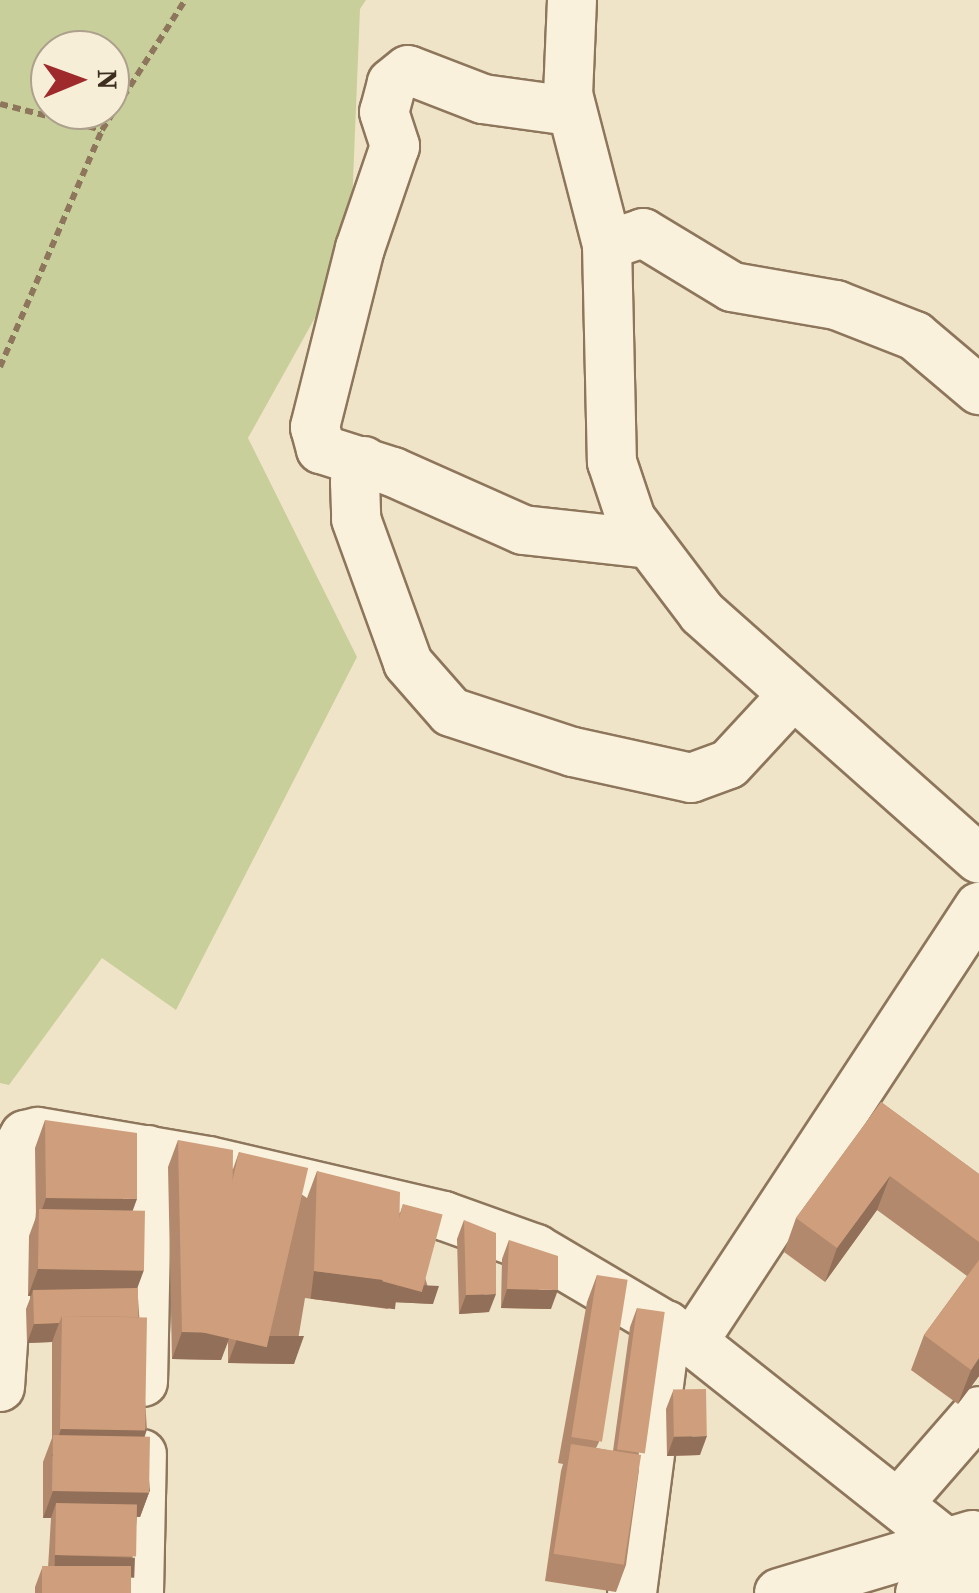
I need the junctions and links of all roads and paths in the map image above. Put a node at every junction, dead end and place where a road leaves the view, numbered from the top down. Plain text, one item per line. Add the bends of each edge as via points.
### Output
1 (186, 0) edge
2 (572, 0) edge
3 (130, 87) edge
4 (0, 104) edge
5 (570, 111) junction
6 (30, 112) edge
7 (102, 130) edge
8 (607, 246) junction
9 (0, 367) edge
10 (979, 390) edge
11 (364, 461) junction
12 (649, 544) junction
13 (792, 696) junction
14 (979, 859) edge
15 (971, 933) edge
16 (17, 1136) edge
17 (148, 1150) junction
18 (680, 1333) junction
19 (0, 1388) edge
20 (979, 1411) edge
21 (898, 1504) junction
22 (969, 1550) edge
23 (139, 1593) edge
24 (632, 1593) edge
25 (779, 1593) edge
26 (920, 1593) edge

1 - 3 path
2 - 5 street
4 - 6 path
5 - 8 street
5 - 11 street via 482,99 408,70 392,82 384,112 395,146 350,282 316,428 321,450
7 - 9 path
8 - 10 street via 642,233 732,287 836,305 916,336
8 - 12 street via 612,462 630,519
11 - 12 street via 523,530
11 - 13 street via 355,482 356,520 408,663 451,712 573,752 691,778 729,764
12 - 13 street via 702,613
13 - 14 street
15 - 18 street
16 - 17 street
16 - 19 street
17 - 18 street via 495,1232
17 - 23 street
18 - 21 street
18 - 24 street
20 - 21 street
21 - 22 street
22 - 25 street
22 - 26 street

